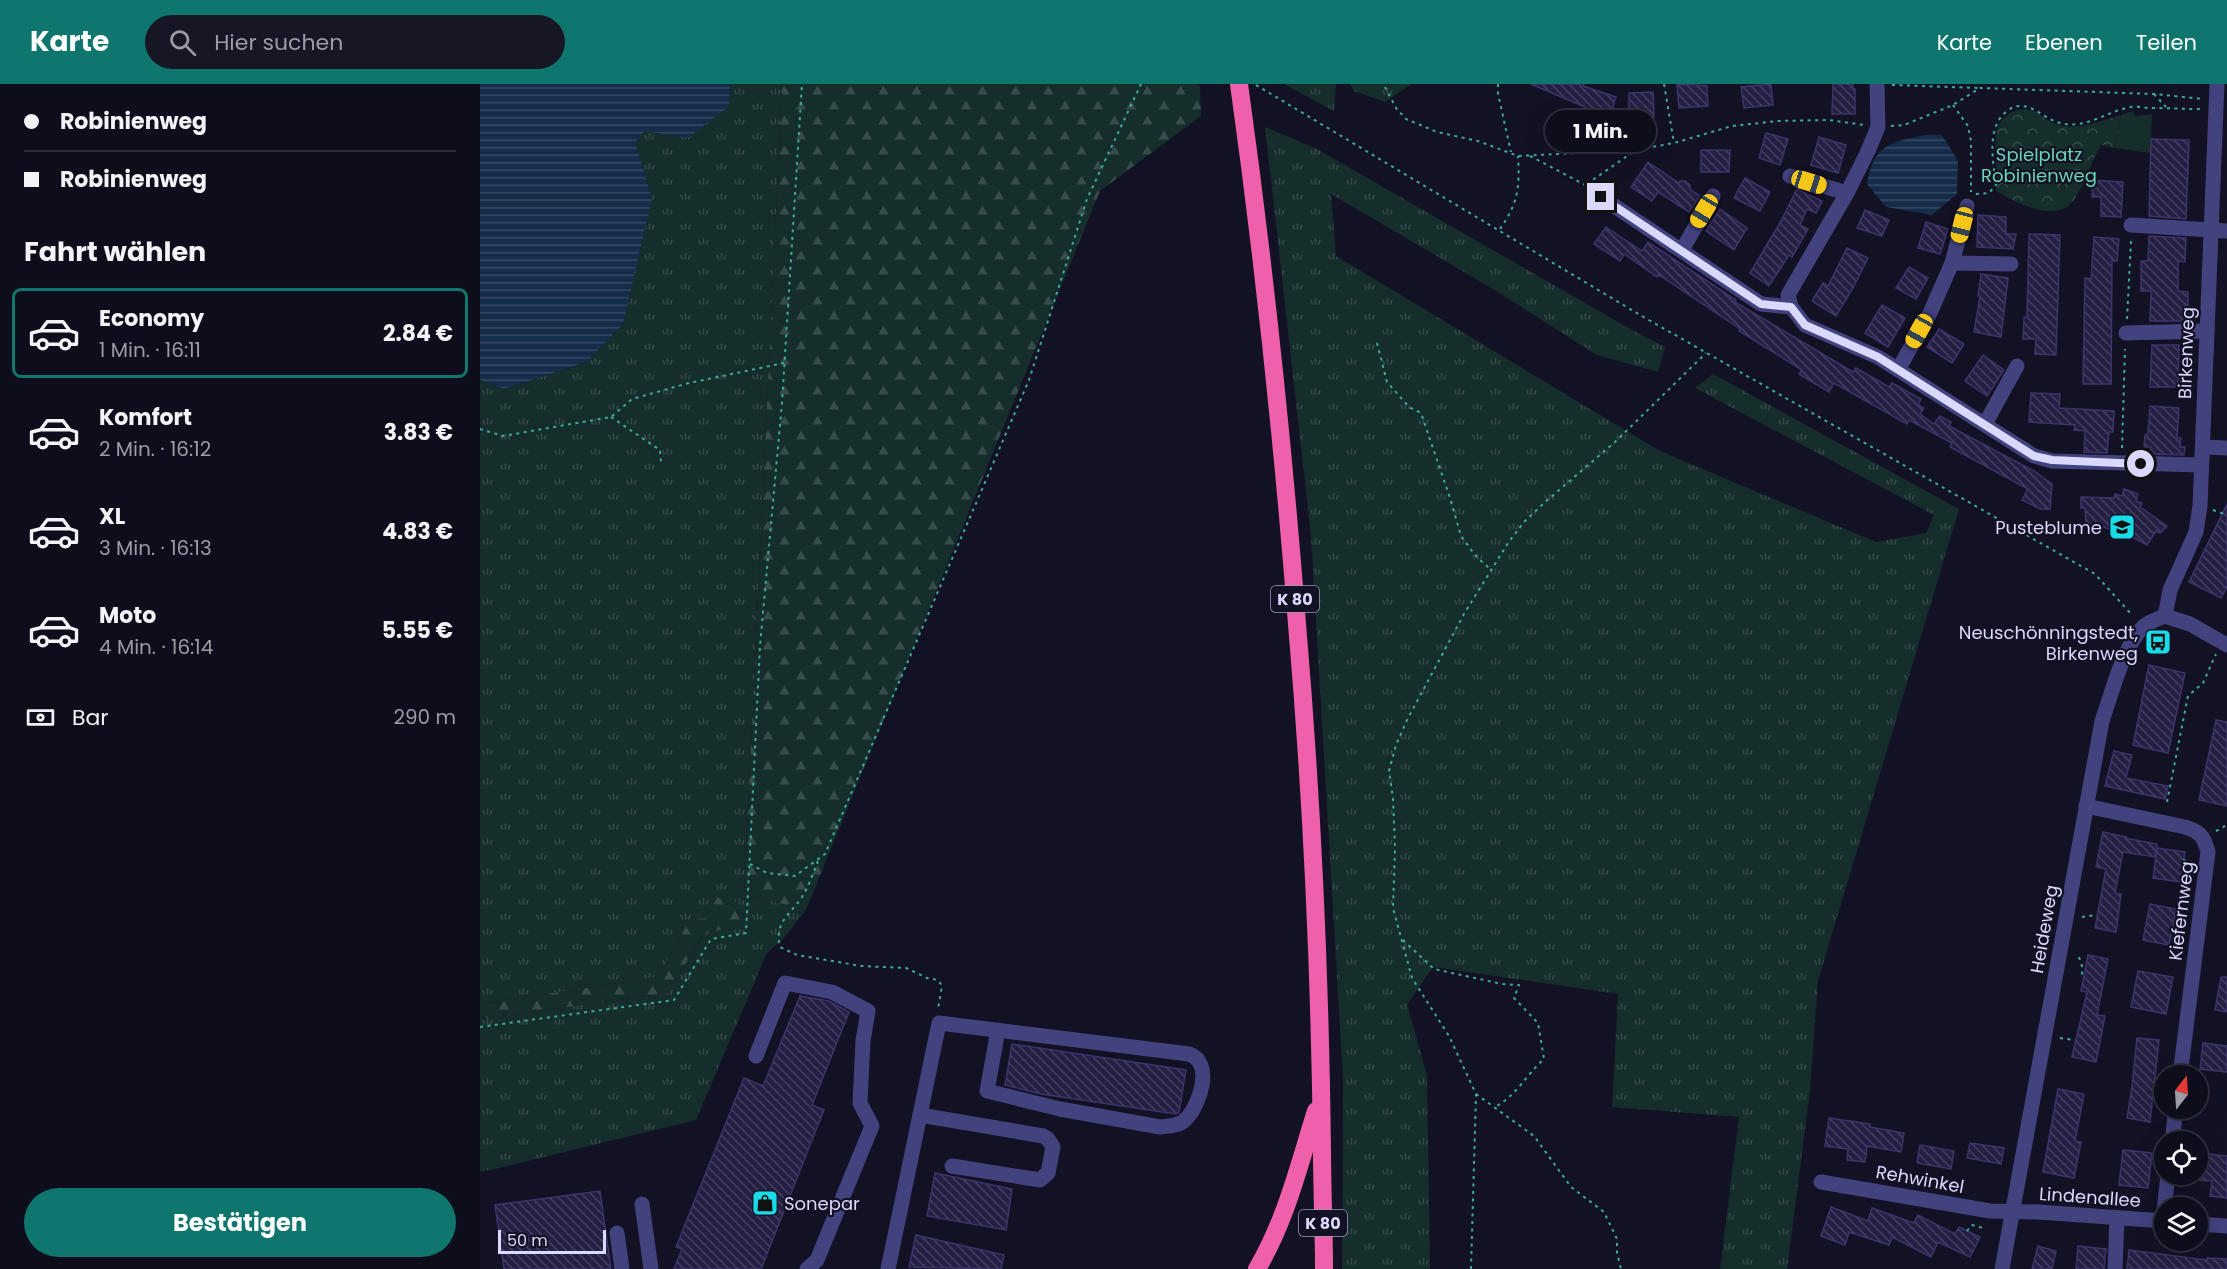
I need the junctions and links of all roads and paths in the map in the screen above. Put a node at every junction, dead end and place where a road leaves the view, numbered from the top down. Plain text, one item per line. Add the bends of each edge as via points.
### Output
1 (802, 84) edge
2 (1141, 84) edge
3 (1239, 84) edge
4 (1254, 84) edge
5 (1498, 84) edge
6 (1664, 84) edge
7 (1877, 84) edge
8 (2217, 84) edge
9 (1385, 87) dead end
10 (1980, 88) junction
11 (2154, 94) junction
12 (1953, 105) junction
13 (2216, 105) junction
14 (2168, 108) junction
15 (1878, 127) junction
16 (1674, 143) junction
17 (1635, 150) junction
18 (1511, 152) junction
19 (1527, 155) junction
20 (1518, 156) junction
21 (1790, 176) dead end
22 (1589, 186) junction
23 (1847, 193) junction
24 (1713, 196) dead end
25 (1601, 197) joint
26 (1967, 206) dead end
27 (2132, 225) dead end
28 (1499, 230) junction
29 (2210, 230) junction
30 (2227, 231) edge
31 (1682, 250) junction
32 (1952, 263) junction
33 (2011, 264) dead end
34 (1791, 307) junction
35 (2207, 331) junction
36 (2126, 333) dead end
37 (1377, 343) dead end
38 (1706, 353) junction
39 (784, 363) junction
40 (2017, 366) dead end
41 (1899, 369) junction
42 (611, 417) junction
43 (1985, 424) junction
44 (480, 429) edge
45 (2203, 447) junction
46 (2227, 448) edge
47 (661, 463) dead end
48 (2201, 465) junction
49 (1491, 570) junction
50 (2165, 616) junction
51 (2143, 627) junction
52 (2221, 649) edge
53 (2167, 802) dead end
54 (2086, 806) junction
55 (2227, 825) edge
56 (2212, 833) dead end
57 (820, 859) junction
58 (749, 863) junction
59 (2074, 915) dead end
60 (2097, 915) dead end
61 (1401, 939) junction
62 (2079, 957) dead end
63 (2084, 976) dead end
64 (939, 1023) junction
65 (480, 1027) edge
66 (998, 1030) junction
67 (2052, 1036) dead end
68 (2075, 1040) dead end
69 (756, 1056) dead end
70 (2181, 1065) edge
71 (1476, 1094) junction
72 (1322, 1095) junction
73 (1495, 1107) junction
74 (920, 1115) junction
75 (952, 1166) dead end
76 (1821, 1182) dead end
77 (642, 1204) dead end
78 (2012, 1212) junction
79 (2117, 1218) junction
80 (2154, 1220) edge
81 (2208, 1225) edge
82 (2227, 1226) edge
83 (1983, 1228) dead end
84 (1967, 1231) dead end
85 (617, 1233) dead end
86 (622, 1269) edge
87 (651, 1269) edge
88 (807, 1269) edge
89 (888, 1269) edge
90 (1257, 1269) edge
91 (1323, 1269) edge
92 (1471, 1269) edge
93 (1621, 1269) edge
94 (2002, 1269) edge
95 (2115, 1269) edge

1 - 39 path
2 - 57 path via 1087,199 1029,380
3 - 72 highway, K 80 via 1273,365 1302,682
4 - 28 path
5 - 18 path
6 - 16 path
7 - 10 path
7 - 15 street
8 - 13 street, Birkenweg
9 - 18 path via 1406,119 1437,132
10 - 11 path
10 - 12 path
11 - 13 path
11 - 14 path
12 - 14 path via 1968,126 1971,194 1989,194 1995,184 1994,137 1999,119 2008,109 2028,107 2067,124 2092,122 2132,107
12 - 15 path via 1904,125
13 - 14 path
13 - 29 street, Birkenweg
15 - 16 path via 1829,120 1778,121 1732,126
15 - 23 street
16 - 17 path
17 - 19 path
17 - 22 path via 1594,178
18 - 20 path
19 - 20 path
19 - 22 path
20 - 28 path via 1520,181 1516,202
21 - 23 street
22 - 25 path
23 - 34 street via 1788,296
24 - 31 street
25 - 31 street
26 - 32 street
27 - 29 street
28 - 38 path
29 - 30 street
29 - 35 street, Birkenweg
31 - 34 street via 1761,304
32 - 33 street
32 - 41 street
34 - 41 street via 1805,325
35 - 36 street
35 - 45 street, Birkenweg
37 - 49 path via 1387,382 1421,413 1461,536
38 - 49 path via 1615,442 1524,522
38 - 51 path via 2095,574
39 - 42 path via 632,399
39 - 58 path via 760,646
40 - 43 street
41 - 43 street
42 - 44 path via 503,436
42 - 47 path via 660,450
43 - 48 street via 2034,456 2052,460
45 - 46 street
45 - 48 street, Birkenweg
48 - 50 street, Birkenweg via 2196,532 2170,590
49 - 61 path via 1407,720 1389,771 1393,798 1393,908
50 - 51 street
50 - 52 street via 2190,624
51 - 54 street, Heideweg via 2131,644 2102,721
52 - 53 path via 2203,683 2188,696
54 - 70 street, Kiefernweg via 2185,827 2204,838 2208,852
54 - 78 street, Heideweg
55 - 56 path
57 - 58 path via 795,876 767,873
57 - 64 path via 802,897 780,925 780,947 797,955 861,966 906,968 938,980 942,986 936,1020
58 - 65 path via 746,933 711,939 674,1000
59 - 60 path
61 - 71 path via 1412,978 1449,1036
61 - 73 path via 1434,969 1520,985 1514,998 1538,1023 1544,1059 1506,1101
62 - 63 path
64 - 66 street
64 - 74 street
66 - 66 street via 1196,1056 1204,1074 1200,1093 1186,1120 1160,1127 987,1091
67 - 68 path
69 - 88 street via 785,982 832,992 868,1011 860,1103 872,1125 817,1260
71 - 73 path
71 - 92 path
72 - 90 highway via 1290,1200
72 - 91 highway, K 80
73 - 93 path via 1533,1136 1571,1187 1604,1212 1617,1239
74 - 75 street via 1043,1136 1053,1147 1048,1173 1040,1180
74 - 89 street
76 - 78 street, Rehwinkel
77 - 87 street
78 - 79 street, Lindenallee
78 - 94 street, Heideweg
79 - 80 street, Lindenallee
79 - 95 street
81 - 82 street
83 - 84 path via 1972,1225
85 - 86 street

